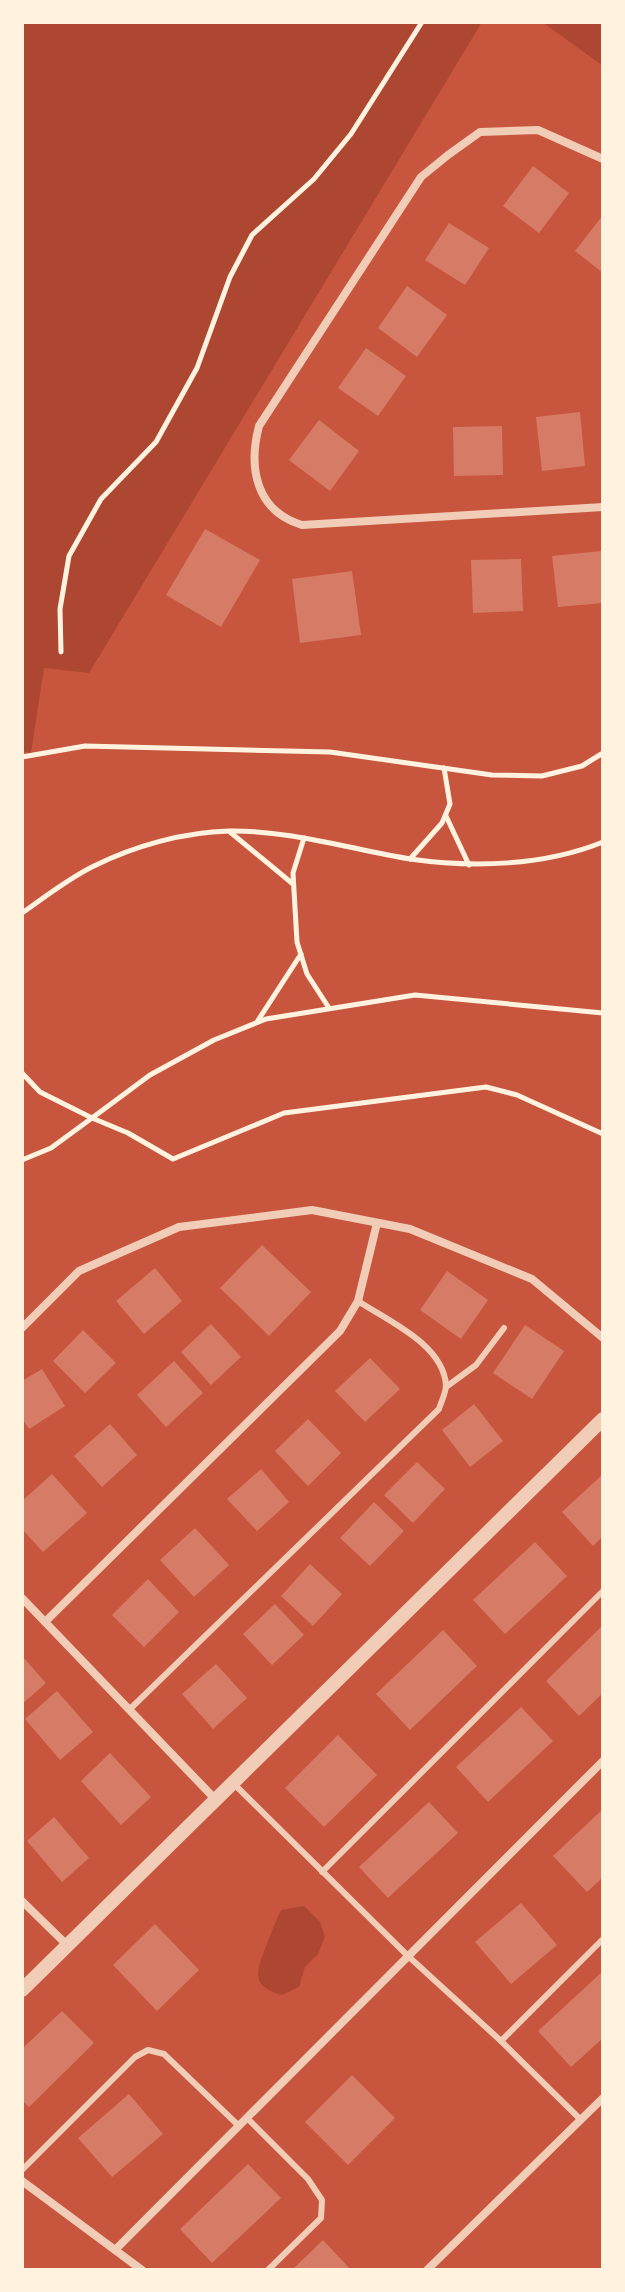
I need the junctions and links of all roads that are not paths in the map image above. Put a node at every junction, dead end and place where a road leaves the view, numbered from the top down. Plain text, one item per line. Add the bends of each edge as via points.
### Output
1 (603, 159) edge
2 (603, 507) edge
3 (377, 1223) junction
4 (358, 1301) junction
5 (22, 1328) edge
6 (504, 1328) dead end
7 (603, 1338) edge
8 (446, 1387) junction
9 (603, 1419) edge
10 (603, 1591) edge
11 (22, 1598) edge
12 (45, 1622) junction
13 (129, 1710) junction
14 (603, 1761) edge
15 (233, 1783) junction
16 (216, 1800) junction
17 (322, 1872) junction
18 (22, 1901) edge
19 (603, 1939) edge
20 (68, 1946) junction
21 (408, 1956) junction
22 (22, 1990) edge
23 (501, 2041) junction
24 (603, 2098) edge
25 (247, 2118) junction
26 (581, 2120) junction
27 (239, 2126) junction
28 (22, 2170) edge
29 (22, 2181) edge
30 (115, 2250) junction
31 (142, 2270) edge
32 (268, 2270) edge
33 (427, 2270) edge

1 - 2 street via 538,130 480,132 421,177 259,426 253,464 271,508 302,525
3 - 4 street
3 - 5 street via 312,1210 179,1227 79,1271
3 - 7 street via 410,1229 532,1279
4 - 8 lane via 420,1342 439,1362
4 - 12 street via 340,1331
6 - 8 lane via 476,1365
8 - 13 lane via 439,1409
9 - 15 street
10 - 17 lane
11 - 12 street
12 - 13 street
13 - 16 street
14 - 21 street
15 - 16 street
15 - 17 lane
16 - 20 street
17 - 21 lane
18 - 20 street
19 - 23 lane
20 - 22 street
21 - 23 lane
21 - 25 street
23 - 26 lane
24 - 26 street
25 - 27 street
25 - 32 lane via 322,2200 321,2218
26 - 33 street
27 - 28 lane via 164,2054 148,2050
27 - 30 street
29 - 30 street
30 - 31 street

